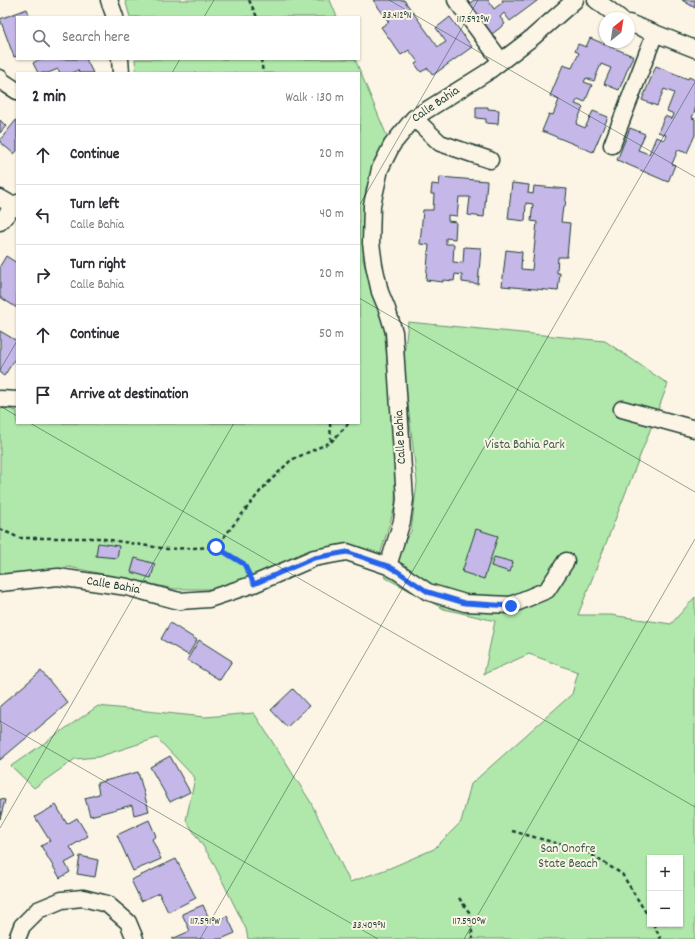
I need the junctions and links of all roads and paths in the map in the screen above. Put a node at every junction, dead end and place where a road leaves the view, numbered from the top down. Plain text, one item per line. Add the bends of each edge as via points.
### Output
1 (109, 0) edge
2 (249, 0) edge
3 (456, 0) edge
4 (574, 0) edge
5 (596, 0) edge
6 (612, 12) edge
7 (115, 16) edge
8 (257, 16) edge
9 (635, 25) edge
10 (655, 33) junction
11 (695, 50) edge
12 (120, 60) edge
13 (261, 60) edge
14 (501, 61) junction
15 (121, 72) edge
16 (263, 72) edge
17 (0, 78) edge
18 (16, 90) edge
19 (414, 118) junction
20 (612, 145) dead end
21 (490, 160) dead end
22 (10, 202) edge
23 (0, 222) edge
24 (0, 399) edge
25 (16, 400) edge
26 (622, 409) dead end
27 (330, 424) edge
28 (348, 424) edge
29 (695, 429) edge
30 (331, 442) junction
31 (1, 530) edge
32 (216, 547) junction
33 (566, 560) dead end
34 (388, 566) junction
35 (0, 583) edge
36 (254, 584) junction
37 (512, 831) dead end
38 (459, 898) dead end
39 (647, 914) edge
40 (655, 927) edge
41 (17, 939) edge
42 (135, 939) edge
43 (474, 939) edge
44 (661, 939) edge

1 - 7 street
2 - 8 path
3 - 14 street
4 - 14 street, Calle Bahia via 533,37
5 - 6 street
9 - 10 street
10 - 11 street
10 - 20 street
12 - 15 street
13 - 16 path
14 - 19 street, Calle Bahia
17 - 18 street
19 - 21 street via 440,143
19 - 34 street, Calle Bahia via 392,145 380,169 372,205 371,243 374,265 394,332 405,499 402,521
22 - 23 street
24 - 25 street
26 - 29 street
27 - 30 path
28 - 30 path
30 - 32 path via 291,460 262,489
31 - 32 path via 18,538 98,538 167,549
32 - 36 path via 244,564
33 - 34 street via 547,590 511,606 465,603 428,592
34 - 36 street, Calle Bahia via 347,552 314,558
35 - 36 street, Calle Bahia via 58,577 127,587 179,601 209,599
37 - 39 path via 585,851 616,870 622,874
38 - 43 path via 469,912
40 - 44 path
41 - 42 street via 22,926 38,910 62,900 83,898 107,904 128,922

